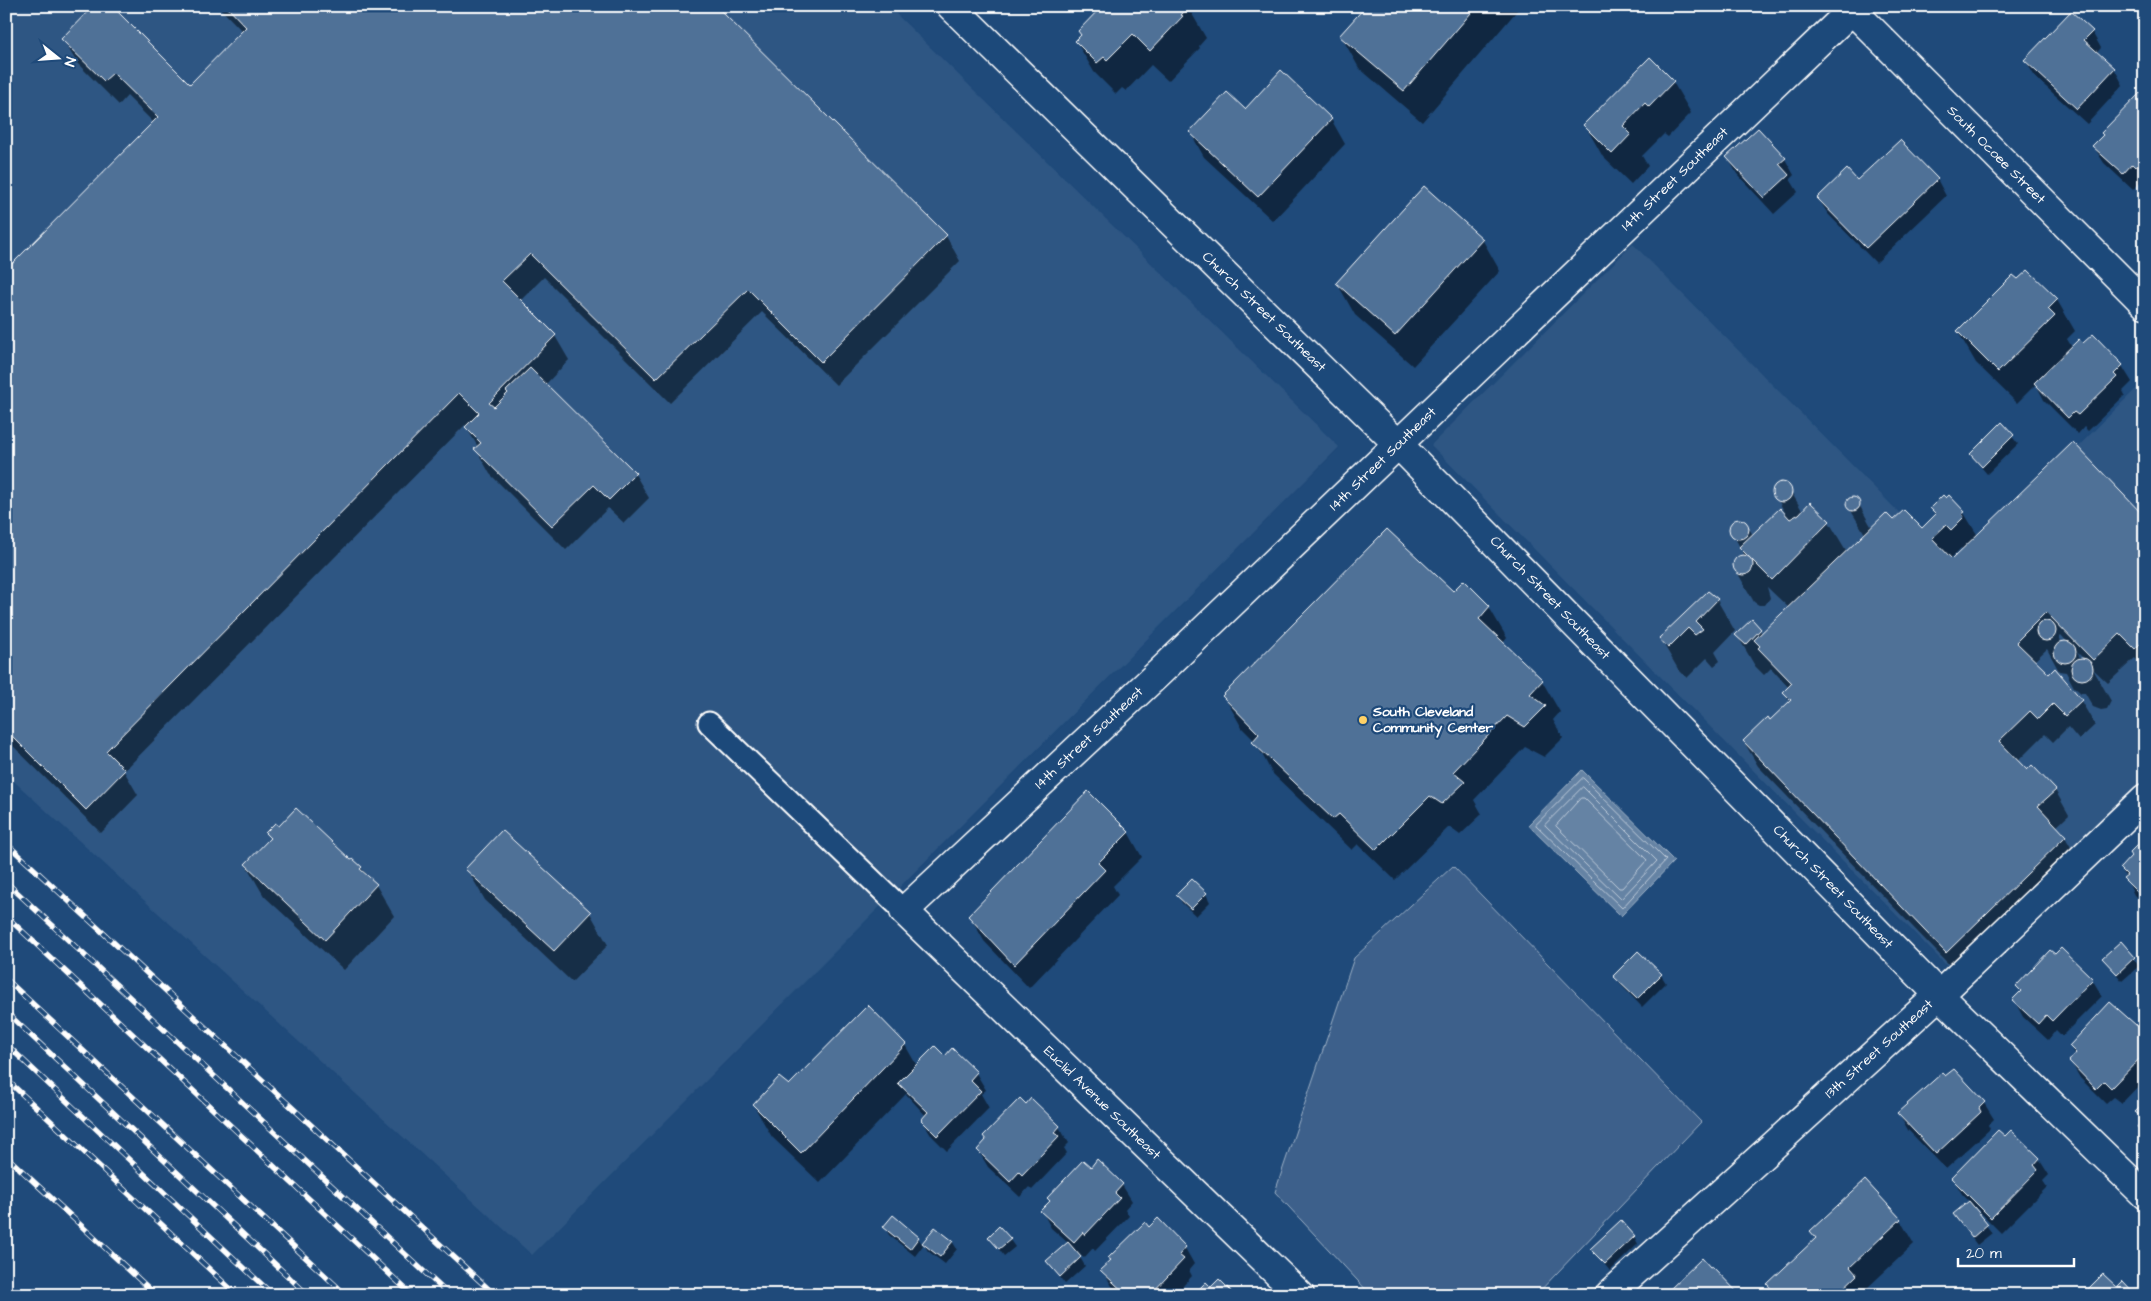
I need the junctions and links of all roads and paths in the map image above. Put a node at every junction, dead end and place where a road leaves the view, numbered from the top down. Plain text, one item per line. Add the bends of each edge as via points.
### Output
1 (950, 6) edge
2 (1854, 8) edge
3 (2145, 304) edge
4 (1398, 444) junction
5 (709, 723) dead end
6 (2145, 798) edge
7 (904, 911) junction
8 (1939, 995) junction
9 (2145, 1195) edge
10 (1300, 1295) edge
11 (1609, 1295) edge

1 - 4 street, Church Street Southeast
2 - 3 street, South Ocoee Street
2 - 4 street, 14th Street Southeast
4 - 7 street, 14th Street Southeast
4 - 8 street, Church Street Southeast
5 - 7 lane
6 - 8 street, 13th Street Southeast
7 - 10 street, Euclid Avenue Southeast
8 - 9 street, Church Street Southeast
8 - 11 street, 13th Street Southeast

